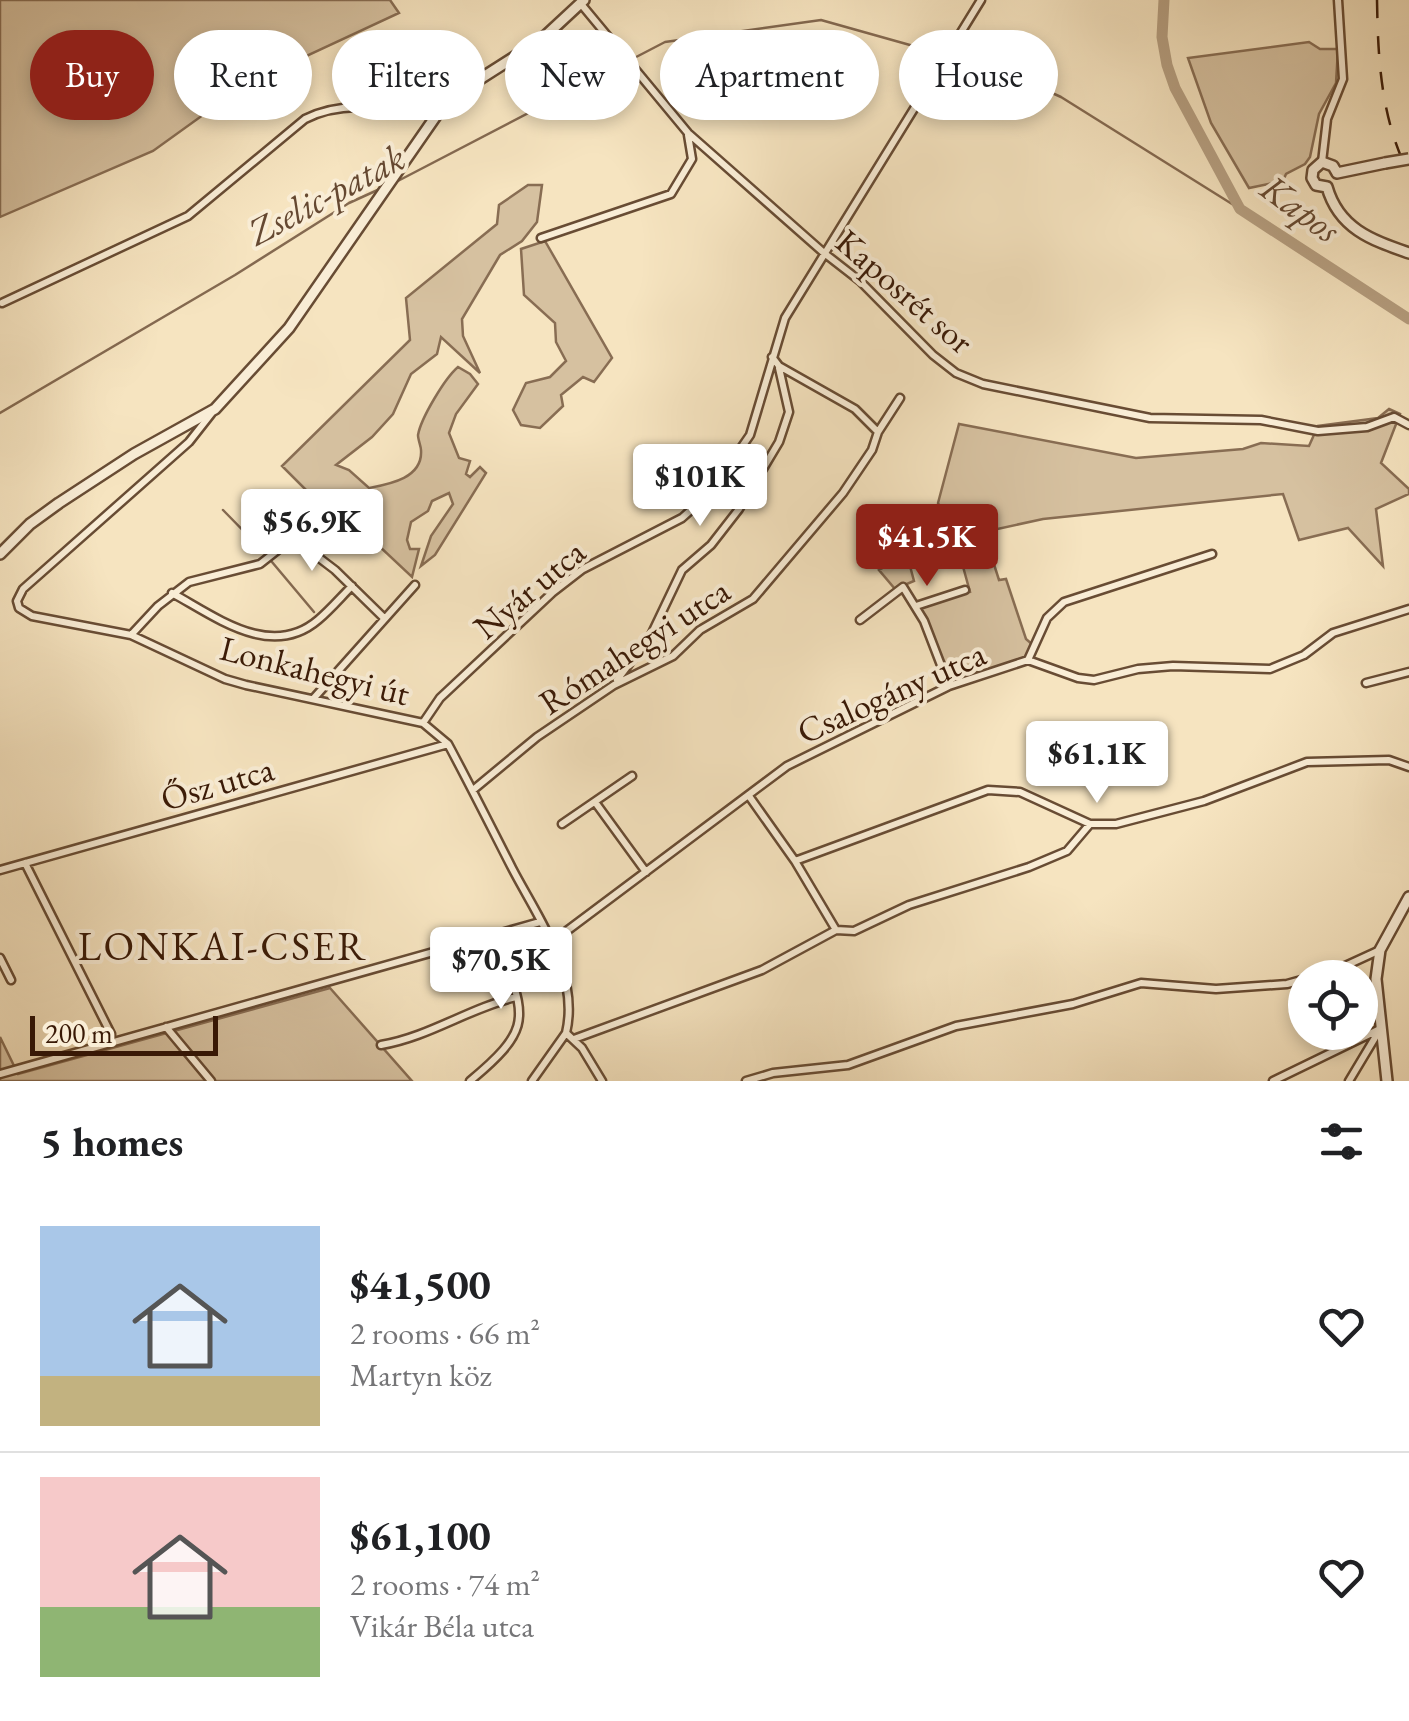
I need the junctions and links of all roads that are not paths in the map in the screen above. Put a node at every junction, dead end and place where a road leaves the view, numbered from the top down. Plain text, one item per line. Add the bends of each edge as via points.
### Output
1 (981, 0) edge
2 (1338, 0) edge
3 (582, 2) edge
4 (485, 74) edge
5 (332, 107) edge
6 (432, 120) edge
7 (688, 133) junction
8 (1409, 159) edge
9 (1322, 162) junction
10 (1337, 173) junction
11 (1328, 188) junction
12 (541, 238) dead end
13 (824, 253) junction
14 (1409, 253) edge
15 (2, 303) edge
16 (772, 356) junction
17 (779, 366) junction
18 (900, 398) dead end
19 (214, 409) junction
20 (1409, 425) edge
21 (878, 432) junction
22 (263, 508) dead end
23 (293, 538) junction
24 (0, 554) edge
25 (1212, 554) dead end
26 (415, 585) dead end
27 (352, 586) junction
28 (965, 590) dead end
29 (172, 593) junction
30 (916, 606) junction
31 (1409, 609) edge
32 (384, 618) junction
33 (860, 620) dead end
34 (132, 635) junction
35 (1028, 660) junction
36 (1409, 672) edge
37 (1366, 683) dead end
38 (614, 684) junction
39 (950, 686) junction
40 (313, 698) junction
41 (422, 723) junction
42 (448, 744) junction
43 (1409, 766) edge
44 (632, 776) dead end
45 (472, 790) junction
46 (749, 796) junction
47 (595, 802) junction
48 (562, 824) dead end
49 (1090, 824) junction
50 (795, 861) junction
51 (25, 863) junction
52 (0, 870) edge
53 (646, 872) junction
54 (1409, 897) edge
55 (540, 922) junction
56 (836, 930) junction
57 (499, 936) junction
58 (552, 942) junction
59 (1380, 950) junction
60 (0, 958) edge
61 (1354, 960) edge
62 (11, 980) dead end
63 (1288, 984) edge
64 (516, 996) junction
65 (166, 1027) junction
66 (1380, 1030) junction
67 (111, 1034) dead end
68 (570, 1036) junction
69 (381, 1044) dead end
70 (0, 1074) edge
71 (211, 1081) edge
72 (470, 1081) edge
73 (532, 1081) edge
74 (602, 1081) edge
75 (746, 1081) edge
76 (1273, 1081) edge
77 (1349, 1081) edge
78 (1387, 1081) edge

1 - 13 street, Nyár utca
2 - 9 street via 1343,79 1326,120
3 - 4 street via 541,40
3 - 7 street, Kaposrét sor
5 - 15 street via 305,118 188,216
6 - 19 street via 289,328
7 - 12 street via 692,159 671,194
7 - 13 street, Kaposrét sor
8 - 10 street, bridge
9 - 10 street
9 - 11 street via 1312,178
10 - 11 street
11 - 14 street via 1352,228
13 - 16 street, Nyár utca via 785,318
13 - 20 street, Kaposrét sor via 932,355 983,384 1150,418 1261,420 1318,431 1394,417
16 - 17 street
16 - 41 street, Nyár utca via 750,435 710,493 682,518 582,569 440,698
17 - 21 street via 855,408
17 - 38 street via 789,412 779,442 740,509 682,570 651,635
18 - 21 street, Rómahegyi utca
19 - 24 street via 58,503
19 - 34 street, Lonkahegyi út via 188,442 19,595 19,608 32,616
21 - 38 street, Rómahegyi utca via 844,493 754,599 700,630 673,656
22 - 23 street
23 - 27 street
23 - 29 street via 260,564 202,577
25 - 35 street via 1064,602 1047,618
26 - 32 street
27 - 29 street via 317,622 274,638 244,631
27 - 32 street
28 - 30 street
29 - 34 street
30 - 33 street via 903,588
30 - 39 street
31 - 35 street, Csalogány utca via 1332,633 1270,669 1173,666 1094,680
32 - 40 street
34 - 40 street, Lonkahegyi út via 225,679
35 - 39 street, Csalogány utca
36 - 37 street
38 - 45 street, Rómahegyi utca
39 - 46 street, Csalogány utca via 787,766
40 - 41 street, Lonkahegyi út
41 - 42 street, Lonkahegyi út
42 - 45 street, Lonkahegyi út
42 - 51 street, Ősz utca
43 - 49 street via 1389,760 1307,762 1204,801 1116,824
44 - 47 street
45 - 55 street, Lonkahegyi út
46 - 50 street
46 - 53 street, Csalogány utca
47 - 48 street
47 - 53 street
49 - 50 street via 1020,792 988,790
49 - 56 street via 1068,851 1030,867 909,905 854,930
50 - 56 street
51 - 52 street, Ősz utca
51 - 67 street
53 - 58 street, Csalogány utca
54 - 59 street
55 - 57 street
55 - 58 street, Lonkahegyi út
56 - 68 street via 762,970
57 - 64 street
57 - 65 street
58 - 68 street, Lonkahegyi út via 566,983
59 - 61 street
59 - 66 street
60 - 62 street
63 - 75 street via 1216,989 1141,984 956,1026 848,1066
64 - 69 street
64 - 72 street via 520,1021 513,1042
65 - 70 street
65 - 71 street
66 - 76 street
66 - 77 street
66 - 78 street
68 - 73 street
68 - 74 street

